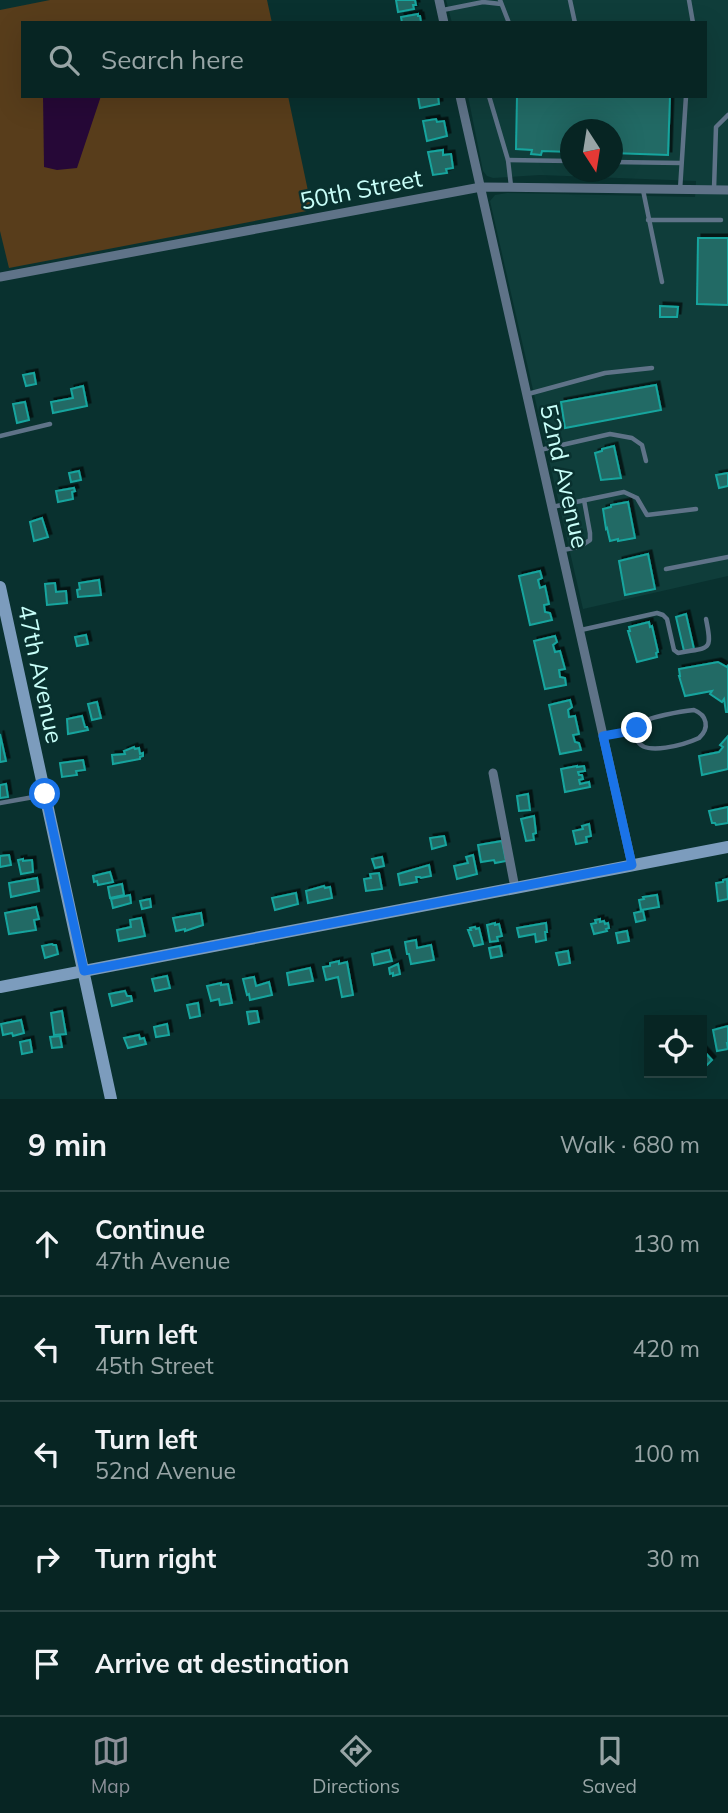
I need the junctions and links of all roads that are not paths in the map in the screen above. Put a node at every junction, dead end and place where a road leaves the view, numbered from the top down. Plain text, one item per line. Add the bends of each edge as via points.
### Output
1 (439, 0) edge
2 (570, 0) edge
3 (689, 0) edge
4 (500, 2) edge
5 (441, 10) junction
6 (444, 21) edge
7 (508, 21) edge
8 (575, 21) edge
9 (693, 21) edge
10 (460, 98) edge
11 (490, 98) edge
12 (686, 98) edge
13 (728, 115) edge
14 (508, 160) junction
15 (560, 161) edge
16 (623, 162) edge
17 (681, 163) junction
18 (481, 187) junction
19 (511, 187) junction
20 (643, 189) junction
21 (680, 190) junction
22 (714, 190) junction
23 (728, 190) edge
24 (648, 220) junction
25 (721, 220) dead end
26 (3, 276) edge
27 (662, 282) dead end
28 (652, 368) dead end
29 (527, 394) junction
30 (50, 424) dead end
31 (0, 436) edge
32 (540, 450) junction
33 (646, 461) dead end
34 (584, 500) junction
35 (552, 507) junction
36 (696, 509) dead end
37 (562, 551) junction
38 (728, 556) edge
39 (667, 569) dead end
40 (0, 587) edge
41 (706, 620) dead end
42 (580, 630) junction
43 (637, 730) junction
44 (603, 736) junction
45 (493, 773) dead end
46 (45, 794) junction
47 (0, 803) edge
48 (728, 847) edge
49 (632, 865) junction
50 (515, 888) junction
51 (84, 971) junction
52 (0, 987) edge
53 (111, 1099) edge

1 - 5 street
2 - 8 lane
3 - 9 lane
4 - 5 lane
4 - 7 lane
5 - 6 street
10 - 18 street, 52nd Avenue
11 - 14 lane
12 - 17 lane
13 - 22 lane via 716,127
14 - 15 lane
14 - 19 lane
16 - 17 lane
17 - 21 lane
18 - 19 street, 50th Street
18 - 26 street, 50th Street
18 - 29 street, 52nd Avenue
19 - 20 street, 50th Street
20 - 21 street, 50th Street
20 - 24 lane
21 - 22 street, 50th Street
22 - 23 street, 50th Street
24 - 25 lane
24 - 27 lane
28 - 29 lane via 606,373
29 - 32 street, 52nd Avenue
30 - 31 lane
32 - 33 lane via 610,434 642,445
32 - 35 street, 52nd Avenue
34 - 35 lane
34 - 36 lane via 624,492 637,498 647,515
34 - 37 lane via 590,540
35 - 37 street, 52nd Avenue
37 - 42 street, 52nd Avenue
38 - 39 lane
40 - 46 street, 47th Avenue
41 - 42 lane via 709,645 678,653 667,619 657,613
42 - 44 street, 52nd Avenue
43 - 43 lane via 641,746 655,749 695,740 706,725 703,715 689,710 644,721
43 - 44 lane
44 - 49 street, 52nd Avenue
45 - 50 street
46 - 47 lane
46 - 51 street, 47th Avenue
48 - 49 street
49 - 50 street
50 - 51 street
51 - 52 street
51 - 53 street, 47th Avenue

